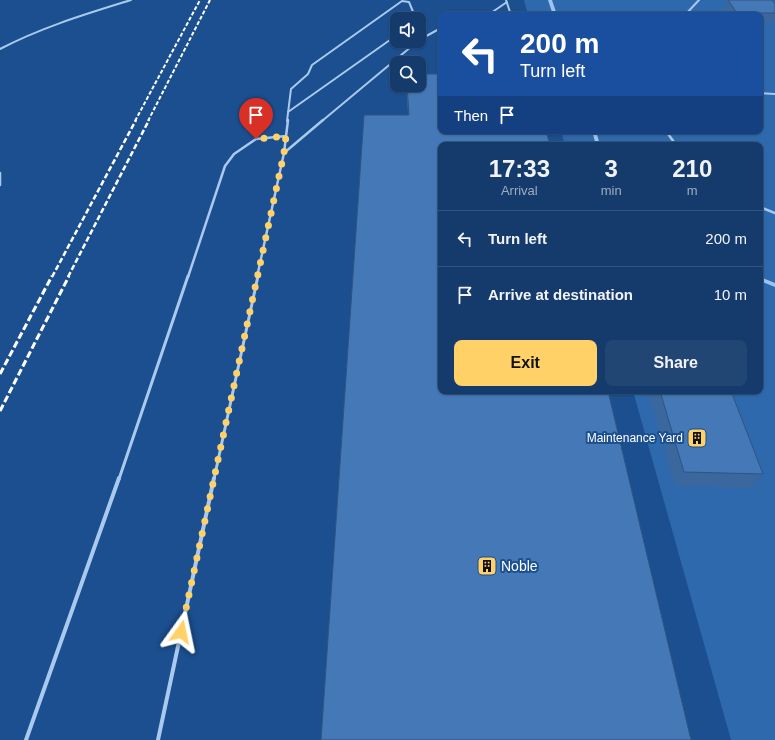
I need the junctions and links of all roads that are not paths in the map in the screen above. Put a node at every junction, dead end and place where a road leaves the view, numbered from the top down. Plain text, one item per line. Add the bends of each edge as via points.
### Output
1 (131, 0) edge
2 (699, 0) edge
3 (506, 1) edge
4 (413, 12) edge
5 (492, 12) edge
6 (510, 12) edge
7 (687, 12) edge
8 (438, 30) edge
9 (426, 36) edge
10 (390, 40) edge
11 (410, 48) edge
12 (0, 49) edge
13 (763, 93) edge
14 (775, 94) edge
15 (288, 112) junction
16 (286, 136) junction
17 (284, 153) junction
18 (0, 173) edge
19 (0, 185) edge
20 (763, 208) edge
21 (775, 213) edge
22 (26, 740) edge
23 (158, 740) edge

1 - 12 lane via 62,21
2 - 7 lane
3 - 5 lane
3 - 6 lane
4 - 15 lane via 409,2 402,1 318,60 308,74 291,89
8 - 9 lane
10 - 15 lane
11 - 17 lane
13 - 14 lane
15 - 16 lane
16 - 17 lane
16 - 22 lane via 256,139 234,154 225,166 145,405
17 - 23 lane
18 - 19 lane
20 - 21 lane

